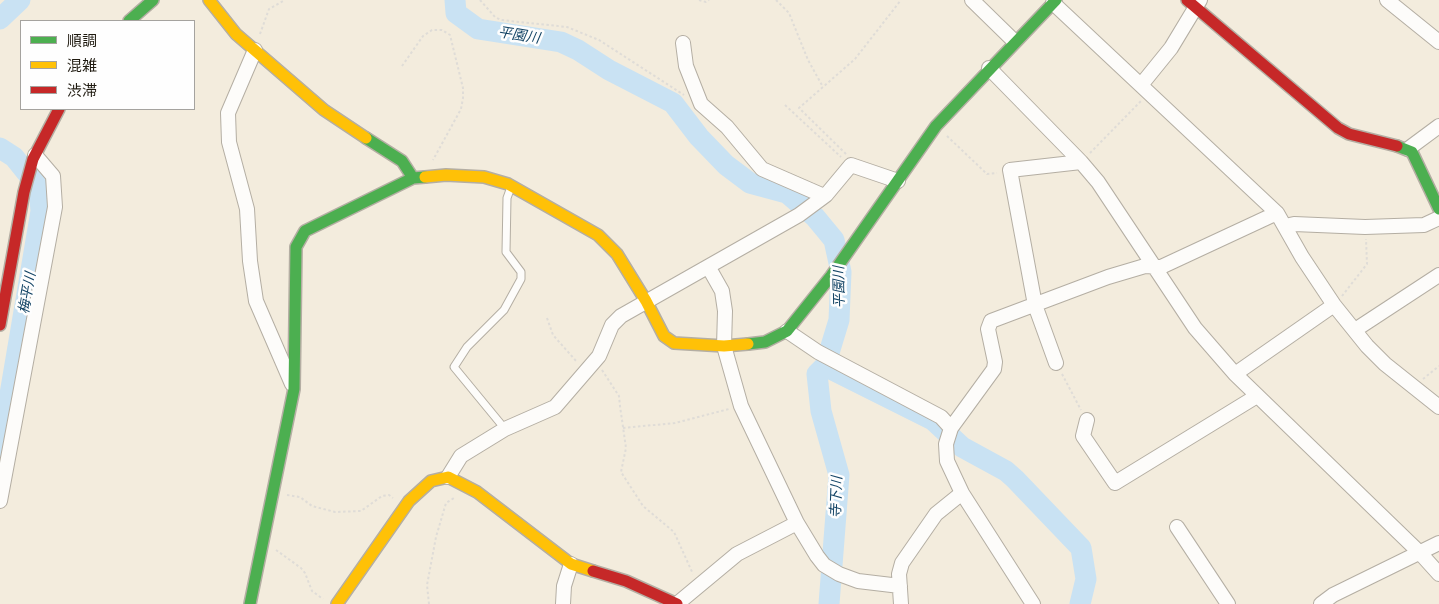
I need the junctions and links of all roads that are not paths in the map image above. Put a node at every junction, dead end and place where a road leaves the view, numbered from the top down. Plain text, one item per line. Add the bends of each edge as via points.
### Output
1 (153, 0) edge
2 (209, 0) edge
3 (972, 0) edge
4 (1387, 0) edge
5 (1194, 2) edge
6 (1049, 3) edge
7 (131, 20) edge
8 (1014, 41) junction
9 (1439, 42) edge
10 (684, 43) dead end
11 (255, 50) junction
12 (989, 68) junction
13 (1145, 88) junction
14 (58, 110) edge
15 (1439, 126) edge
16 (1408, 149) junction
17 (34, 157) junction
18 (1081, 162) junction
19 (413, 178) junction
20 (898, 181) junction
21 (511, 185) junction
22 (820, 200) junction
23 (1439, 209) edge
24 (1277, 213) junction
25 (1439, 218) edge
26 (1285, 226) junction
27 (1152, 266) junction
28 (709, 268) junction
29 (1439, 275) edge
30 (646, 301) junction
31 (1035, 305) junction
32 (1334, 305) junction
33 (0, 325) edge
34 (1355, 330) junction
35 (787, 332) junction
36 (724, 346) junction
37 (1056, 363) road end
38 (1235, 374) junction
39 (294, 390) junction
40 (1256, 396) junction
41 (1439, 407) edge
42 (1087, 420) road end
43 (951, 428) junction
44 (505, 429) junction
45 (448, 477) junction
46 (962, 493) junction
47 (0, 501) edge
48 (797, 523) junction
49 (1177, 527) dead end
50 (1439, 543) edge
51 (1420, 553) junction
52 (570, 564) junction
53 (1439, 574) edge
54 (900, 586) junction
55 (250, 604) edge
56 (337, 604) edge
57 (564, 604) edge
58 (677, 604) edge
59 (901, 604) edge
60 (1032, 604) edge
61 (1228, 604) edge
62 (1321, 604) edge

1 - 7 street
2 - 11 street via 236,34
3 - 8 street
4 - 9 street
5 - 13 street via 1171,48
5 - 16 street via 1338,128 1349,134
6 - 8 street
6 - 13 street
8 - 12 street
10 - 22 street via 686,66 701,104 728,127 762,169
11 - 19 street via 324,110 402,161
11 - 39 street via 228,113 229,142 247,209 256,301
12 - 18 street
12 - 20 street via 936,126
13 - 24 street
14 - 17 street
15 - 16 street
16 - 23 street
17 - 33 street via 24,192
17 - 47 street via 53,176 55,207
18 - 27 street via 1098,182
18 - 31 street via 1010,170
19 - 21 street via 484,176
19 - 39 street via 305,231 296,247
20 - 22 street via 851,165
20 - 35 street via 832,276
21 - 30 street via 598,235 617,254
21 - 44 lane via 507,198 506,252 521,272 521,279 504,310 468,347 454,367
22 - 28 street
24 - 26 street
24 - 27 street via 1161,267
25 - 26 street via 1424,225
26 - 32 street
27 - 31 street via 1108,277
27 - 38 street via 1195,328
28 - 30 street
28 - 36 street via 722,291
29 - 34 street
30 - 36 street via 664,336 674,343
30 - 44 street via 612,325 598,356 555,407
31 - 37 street
31 - 43 street via 990,321 988,330 994,369
32 - 34 street
32 - 38 street
34 - 41 street via 1385,364
35 - 36 street via 766,342
35 - 43 street via 818,352 941,417
36 - 48 street via 741,406
38 - 40 street
39 - 55 street
40 - 42 street via 1115,483 1083,436
40 - 51 street
43 - 46 street via 946,444 947,461
44 - 45 street via 461,456
45 - 52 street via 477,492
45 - 56 street via 431,481 409,501
46 - 54 street via 927,526 902,563
46 - 60 street
48 - 54 street via 824,565 858,580
48 - 58 street via 736,554
49 - 61 street
50 - 51 street
51 - 53 street
51 - 62 street via 1333,595
52 - 57 street via 564,586
52 - 58 street via 626,580
54 - 59 street

